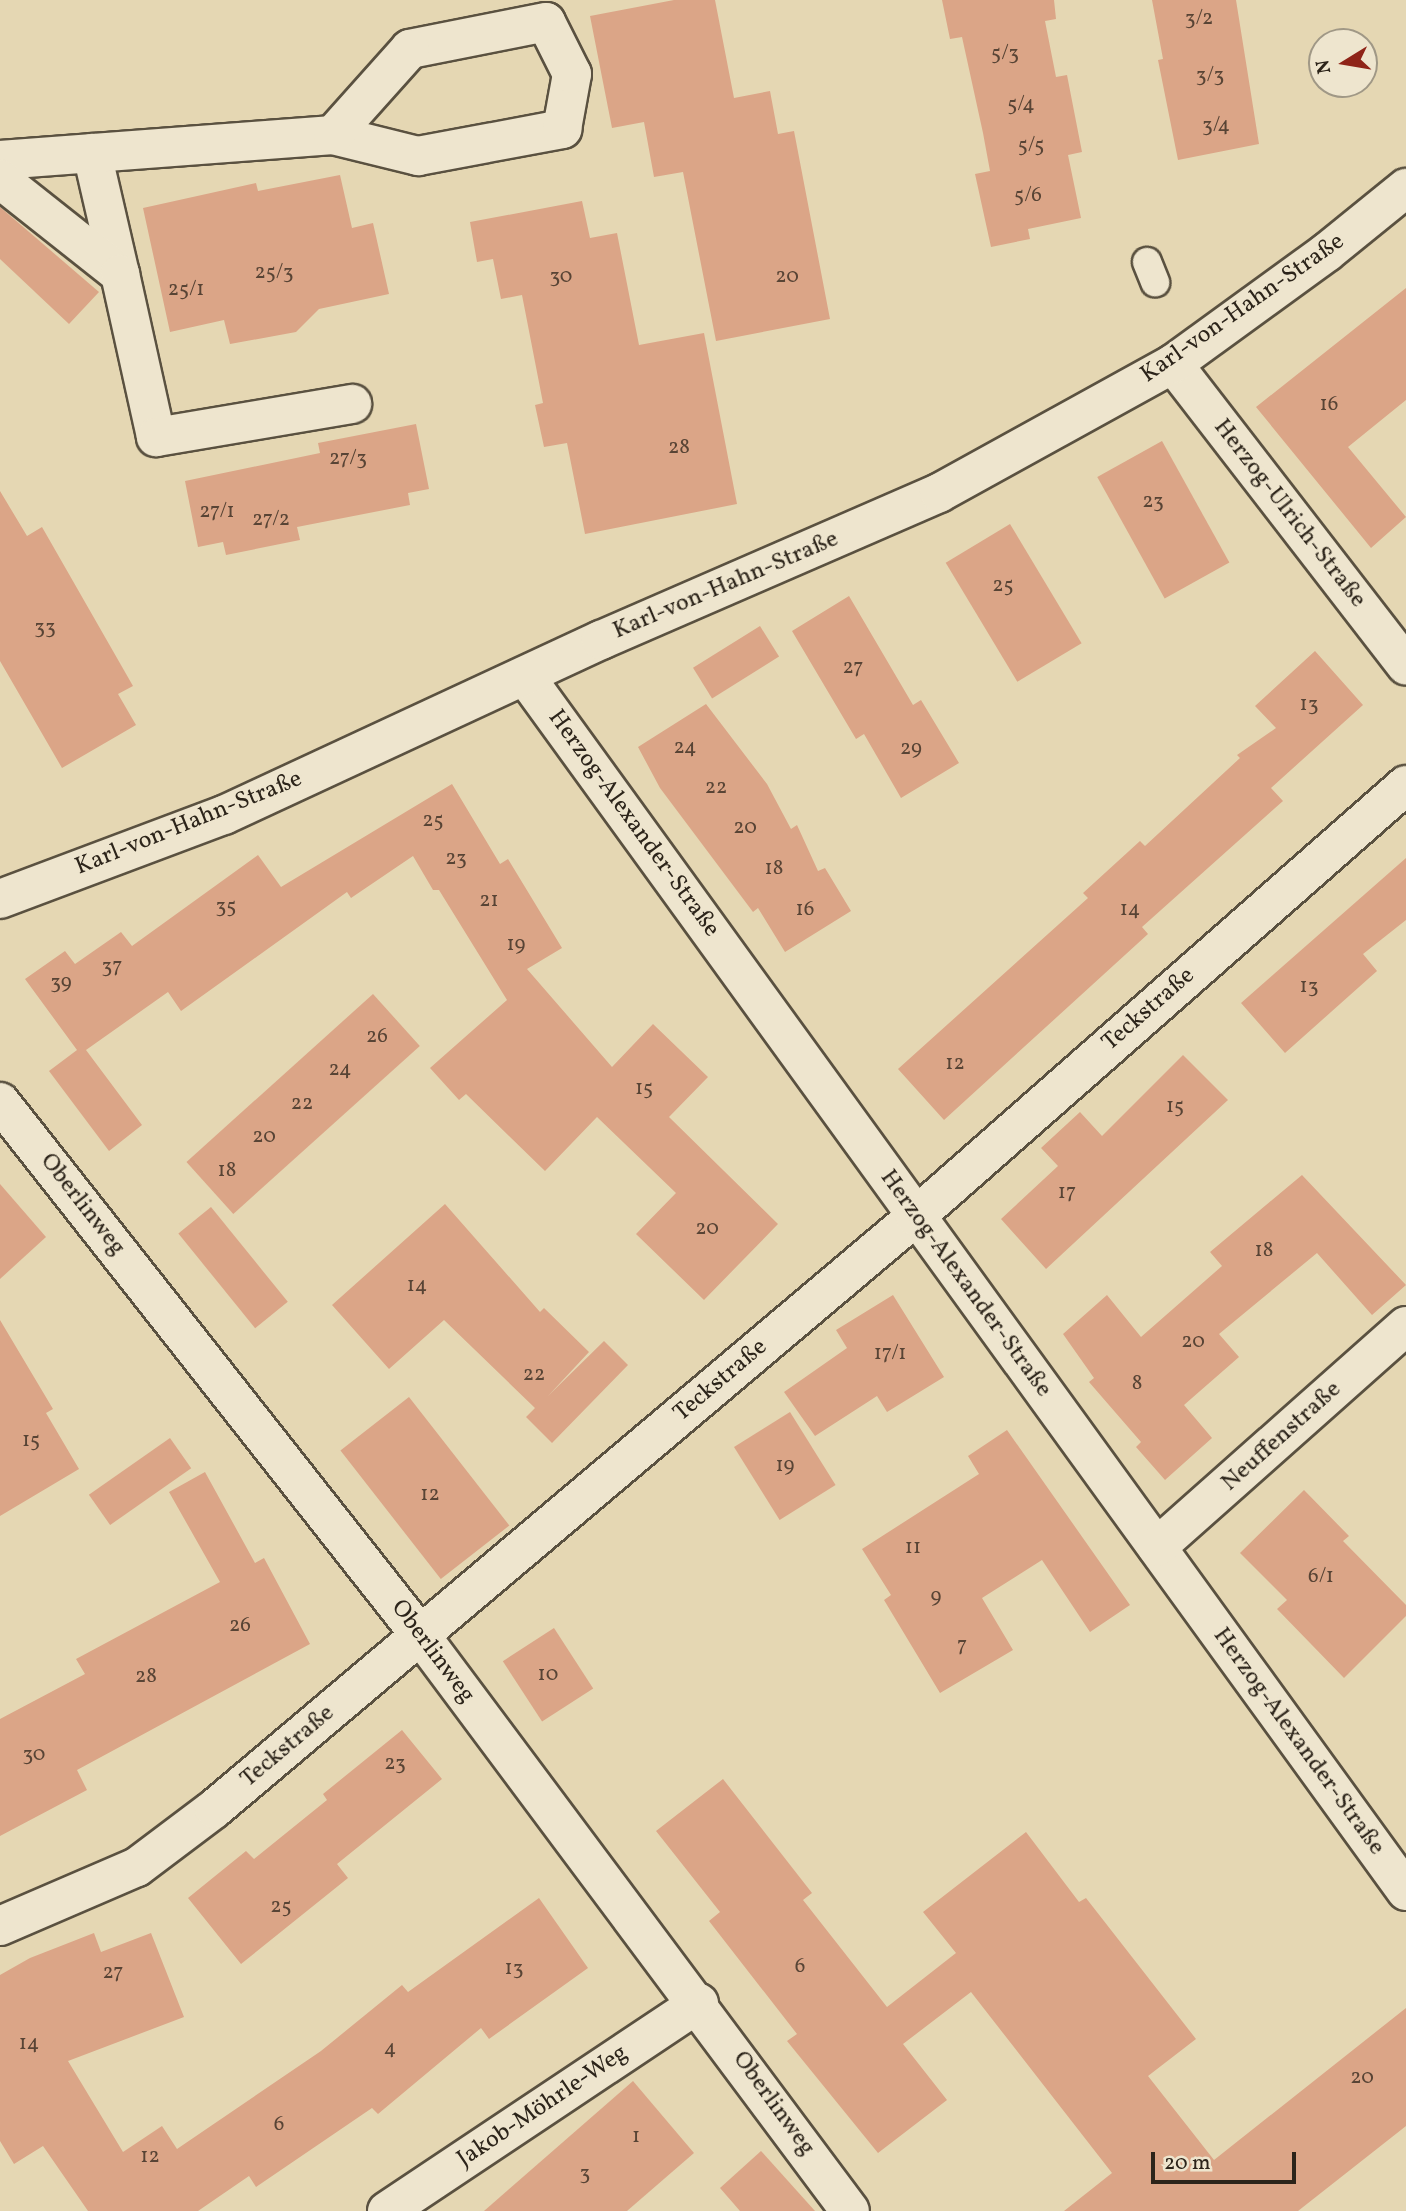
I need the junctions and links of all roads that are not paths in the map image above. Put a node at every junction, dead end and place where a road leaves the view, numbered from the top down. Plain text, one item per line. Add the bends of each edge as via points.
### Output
1 (332, 135) junction
2 (92, 153) junction
3 (0, 160) edge
4 (0, 179) edge
5 (1406, 188) edge
6 (120, 274) junction
7 (1173, 364) junction
8 (352, 404) dead end
9 (1406, 665) edge
10 (525, 676) junction
11 (1406, 785) edge
12 (0, 899) edge
13 (0, 1102) edge
14 (915, 1217) junction
15 (1406, 1326) edge
16 (1157, 1548) junction
17 (421, 1636) junction
18 (1406, 1891) edge
19 (0, 1926) edge
20 (699, 2003) junction
21 (387, 2211) edge
22 (850, 2211) edge

1 - 1 street via 410,49 546,22 572,74 562,130 418,156
1 - 2 street
2 - 3 street
2 - 6 street
4 - 6 street
5 - 7 street, Karl-von-Hahn-Straße
6 - 8 street via 156,437
7 - 9 street, Herzog-Ulrich-Straße
7 - 10 street, Karl-von-Hahn-Straße via 939,493
10 - 12 street, Karl-von-Hahn-Straße via 224,815
10 - 14 street, Herzog-Alexander-Straße
11 - 14 street, Teckstraße
13 - 17 street, Oberlinweg
14 - 16 street, Herzog-Alexander-Straße
14 - 17 street, Teckstraße
15 - 16 street, Neuffenstraße
16 - 18 street, Herzog-Alexander-Straße
17 - 19 street, Teckstraße via 137,1867
17 - 20 street, Oberlinweg
20 - 21 street, Jakob-Möhrle-Weg
20 - 22 street, Oberlinweg

